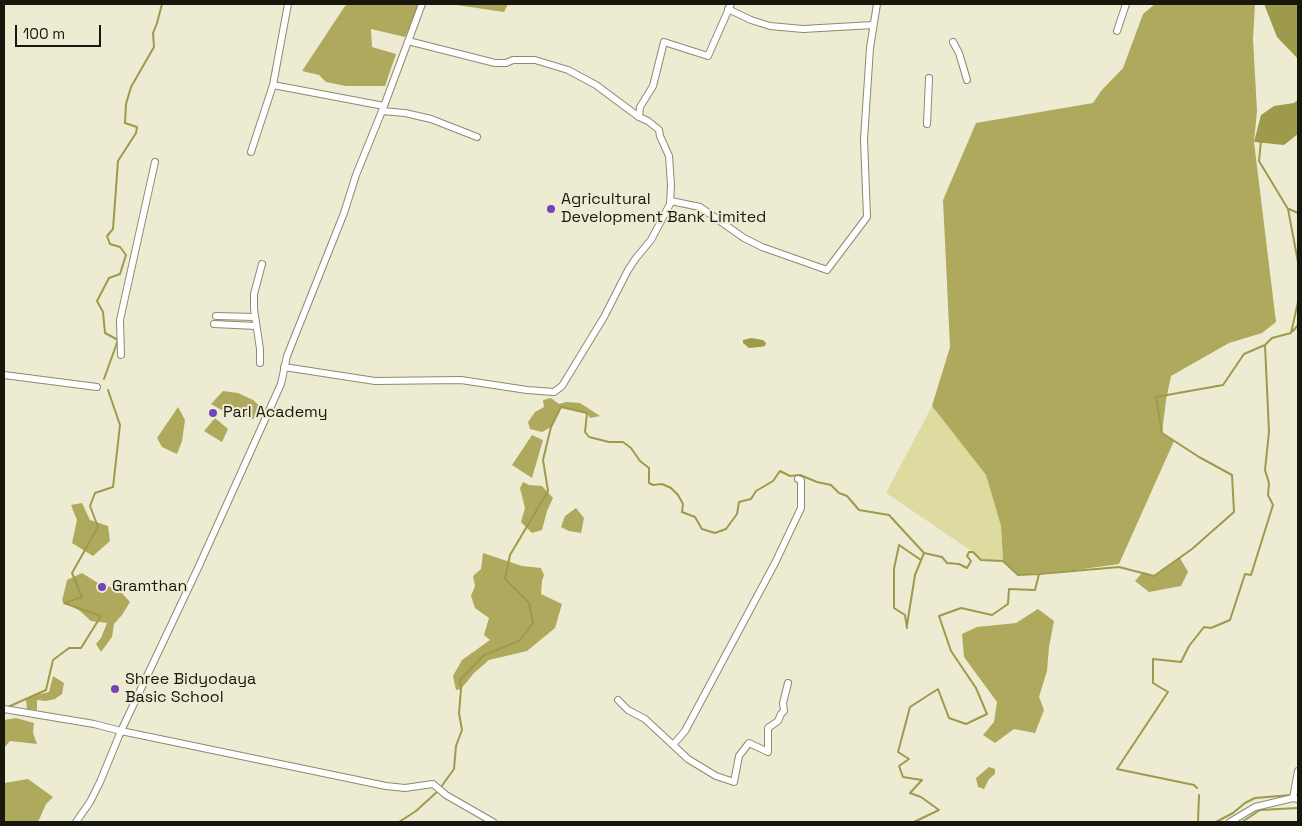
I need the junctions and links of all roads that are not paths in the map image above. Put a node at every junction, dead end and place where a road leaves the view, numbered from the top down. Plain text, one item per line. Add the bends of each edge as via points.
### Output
1 (288, 4) edge
2 (422, 4) edge
3 (877, 4) edge
4 (1126, 4) edge
5 (729, 6) edge
6 (873, 25) junction
7 (1117, 31) dead end
8 (408, 40) junction
9 (953, 42) dead end
10 (929, 78) dead end
11 (967, 80) dead end
12 (273, 86) junction
13 (383, 109) junction
14 (638, 117) junction
15 (927, 124) dead end
16 (477, 137) dead end
17 (251, 152) dead end
18 (155, 162) dead end
19 (671, 201) junction
20 (262, 264) dead end
21 (216, 316) dead end
22 (255, 317) junction
23 (214, 324) dead end
24 (256, 326) junction
25 (121, 355) dead end
26 (260, 363) dead end
27 (284, 367) junction
28 (4, 375) edge
29 (98, 388) dead end
30 (798, 479) dead end
31 (788, 683) dead end
32 (618, 700) dead end
33 (4, 710) edge
34 (121, 731) junction
35 (673, 745) junction
36 (1298, 771) edge
37 (1296, 799) edge
38 (76, 822) edge
39 (490, 822) edge
40 (1230, 822) edge

1 - 12 street
2 - 8 street
3 - 6 street
4 - 7 street
5 - 6 street via 751,20 779,27 803,29
5 - 14 street via 708,56 664,42 653,86 640,107
6 - 19 street via 864,140 866,217 827,270 744,238 700,208
8 - 13 street
8 - 14 street via 495,63 535,60 560,67 596,85
9 - 11 street
10 - 15 street
12 - 13 street
12 - 17 street
13 - 16 street via 431,119
13 - 27 street
14 - 19 street via 648,120 659,130 669,156
18 - 25 street via 120,320
19 - 27 street via 656,233 628,270 604,317 562,386 554,392 461,380 375,382
20 - 22 street via 254,294
21 - 22 street
22 - 24 street
23 - 24 street
24 - 26 street
27 - 34 street via 281,384
28 - 29 street
30 - 35 street via 801,508 685,731
31 - 35 street via 784,711 768,728 768,752 749,744 739,756 734,782 716,776 688,759
32 - 35 street
33 - 34 street
34 - 38 street via 100,782
34 - 39 street via 386,786 405,788 433,784
36 - 37 street
37 - 40 street via 1255,807

